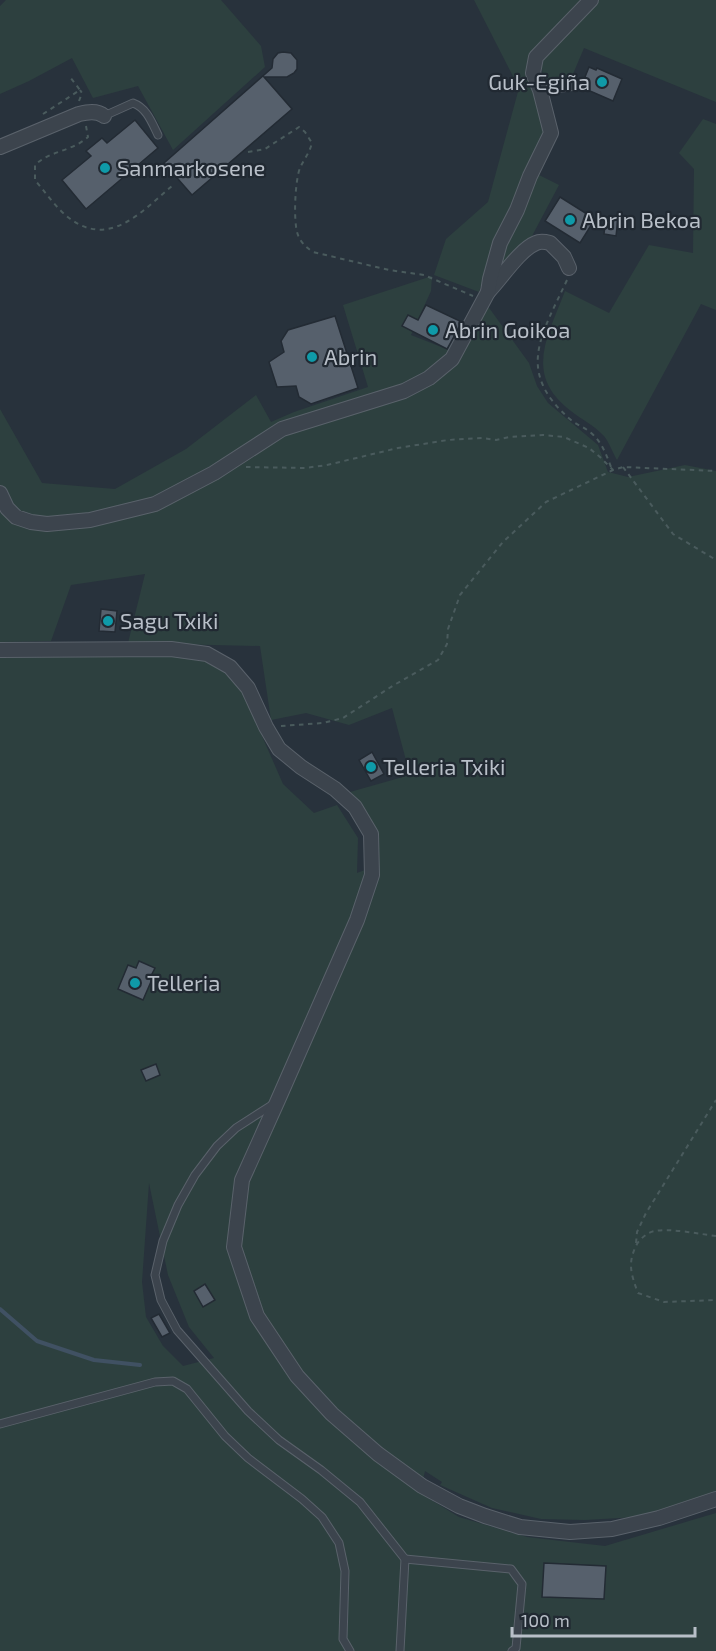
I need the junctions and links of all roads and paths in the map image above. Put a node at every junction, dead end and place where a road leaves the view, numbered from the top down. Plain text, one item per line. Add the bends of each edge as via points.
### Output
1 (591, 0) edge
2 (70, 77) dead end
3 (578, 85) dead end
4 (80, 90) junction
5 (540, 90) junction
6 (76, 108) dead end
7 (104, 116) joint
8 (86, 122) dead end
9 (40, 130) junction
10 (158, 135) dead end
11 (0, 147) edge
12 (248, 152) dead end
13 (172, 186) dead end
14 (569, 268) joint
15 (486, 296) junction
16 (244, 467) dead end
17 (623, 467) junction
18 (613, 470) junction
19 (716, 471) edge
20 (0, 494) edge
21 (716, 560) edge
22 (0, 650) edge
23 (266, 727) junction
24 (278, 1100) junction
25 (716, 1100) edge
26 (716, 1236) edge
27 (636, 1247) junction
28 (716, 1300) edge
29 (0, 1424) edge
30 (716, 1500) edge
31 (405, 1558) junction
32 (350, 1651) edge
33 (400, 1651) edge
34 (512, 1651) edge

1 - 5 street via 536,57 533,73
2 - 4 path
3 - 5 lane
4 - 6 path
4 - 9 path via 38,118
5 - 15 street via 550,133 500,243
7 - 9 street via 87,112
7 - 10 lane via 133,103 140,105
8 - 13 path via 88,137 78,145 43,157 35,165 35,180 67,217 97,230 112,229 133,219
9 - 11 street
12 - 15 path via 265,149 299,127 305,132 312,143 296,186 297,233 313,252 424,275
14 - 15 street via 550,243 537,242 516,259
14 - 18 path via 539,344 537,366 542,386 552,402 603,446
15 - 20 street via 452,359 429,378 404,391 282,429 155,504 90,520 47,524 16,517
16 - 18 path via 305,468 448,440 543,435 564,437 589,448
17 - 18 path
17 - 19 path
17 - 21 path via 673,534
18 - 23 path via 546,502 504,543 460,595 447,644 438,660 342,718
22 - 23 street via 171,650 207,654 230,667 248,688
23 - 24 street via 279,749 355,807 371,834 372,875 357,920
24 - 30 street via 242,1180 234,1247 257,1316 297,1376 332,1414 422,1486 459,1506 520,1527 570,1532 612,1529
24 - 31 lane via 217,1146 189,1185 163,1241 155,1275 161,1300 177,1330 248,1411 360,1502
25 - 27 path via 646,1213 637,1232
26 - 27 path via 654,1231 640,1239
27 - 28 path via 631,1265 638,1293 664,1302
29 - 32 lane via 155,1382 173,1381 187,1389 248,1458 322,1517 339,1544 345,1571 343,1639
31 - 33 lane
31 - 34 lane via 511,1569 522,1584 516,1648

